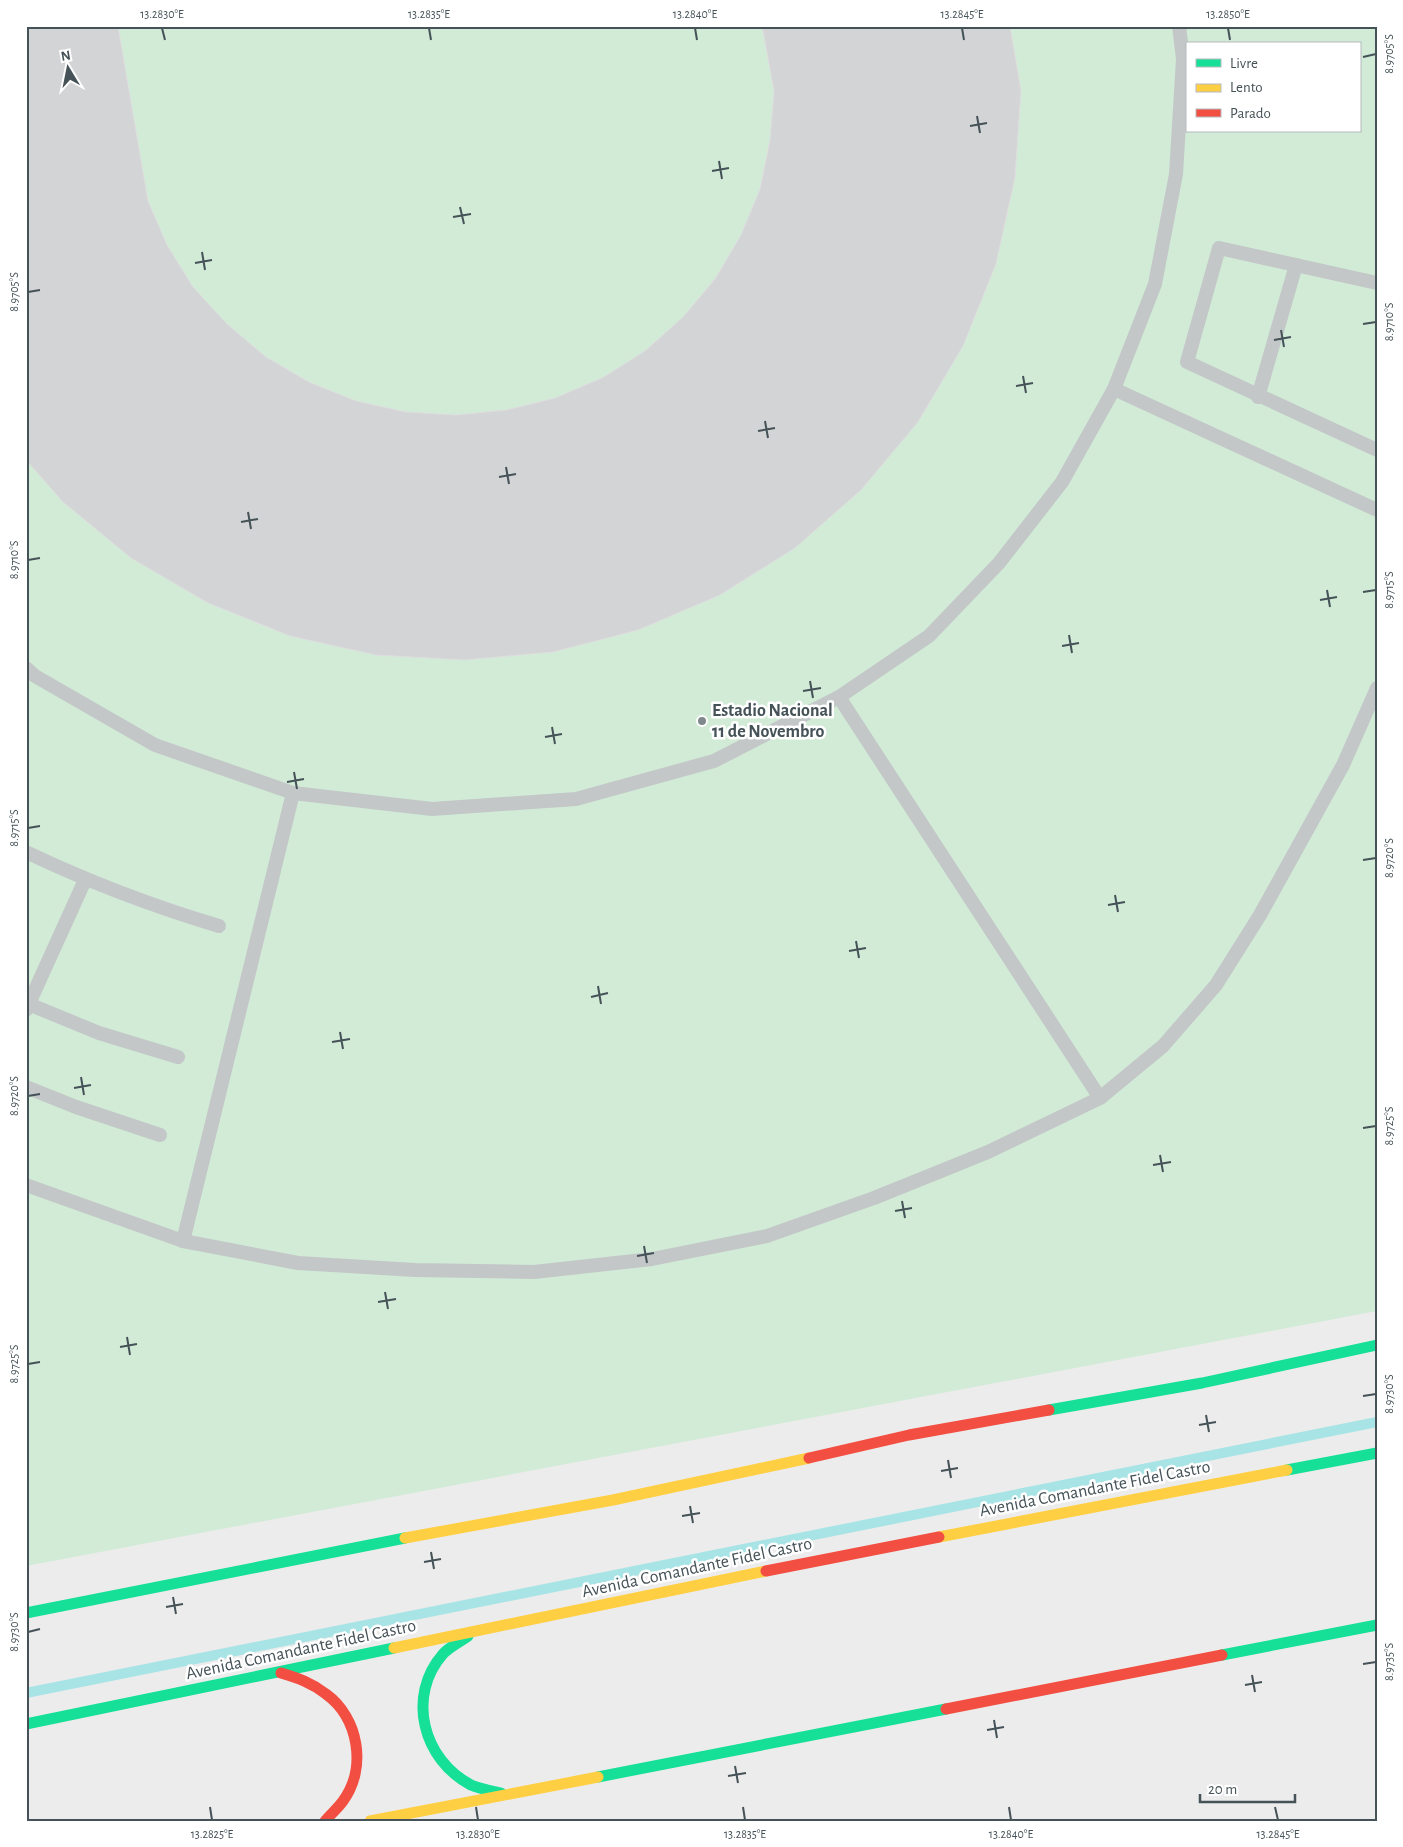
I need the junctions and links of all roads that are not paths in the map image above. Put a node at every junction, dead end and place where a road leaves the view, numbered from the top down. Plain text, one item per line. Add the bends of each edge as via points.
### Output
1 (1179, 26) edge
2 (1296, 265) junction
3 (1377, 283) edge
4 (1114, 389) junction
5 (1258, 396) junction
6 (1377, 450) edge
7 (1377, 510) edge
8 (26, 668) edge
9 (1377, 688) edge
10 (839, 697) junction
11 (293, 793) junction
12 (26, 852) edge
13 (85, 880) junction
14 (218, 926) dead end
15 (27, 1005) edge
16 (178, 1058) dead end
17 (26, 1086) edge
18 (1100, 1098) junction
19 (160, 1135) dead end
20 (26, 1185) edge
21 (183, 1241) junction
22 (1377, 1345) edge
23 (1377, 1453) edge
24 (26, 1613) edge
25 (1377, 1625) edge
26 (478, 1632) junction
27 (275, 1673) junction
28 (26, 1724) edge
29 (518, 1793) junction
30 (325, 1821) edge
31 (370, 1821) edge

1 - 4 lane via 1183,59 1172,193 1156,284
2 - 3 lane
2 - 5 lane
2 - 5 lane via 1219,248 1187,362
4 - 7 lane
4 - 10 lane via 1062,482 999,563 929,636
5 - 6 lane
8 - 11 lane via 155,746
9 - 18 lane via 1343,765 1260,915 1216,985 1162,1046
10 - 11 lane via 714,761 576,799 432,809
10 - 18 lane
11 - 21 lane
12 - 13 lane
13 - 14 lane via 152,906
13 - 15 lane
15 - 16 lane
17 - 19 lane via 76,1107
18 - 21 lane via 988,1152 865,1201 766,1236 652,1259 534,1272 415,1270 298,1262
20 - 21 lane
22 - 24 main road via 1202,1383 909,1435 762,1470
23 - 26 main road, Avenida Comandante Fidel Castro via 784,1567
25 - 29 main road
26 - 27 main road, Avenida Comandante Fidel Castro
26 - 29 main road via 450,1647 432,1670 423,1696 426,1738 440,1763 462,1782 488,1792
27 - 28 main road, Avenida Comandante Fidel Castro
27 - 30 main road via 294,1675 319,1686 339,1703 352,1726 357,1752 354,1778 343,1802
29 - 31 main road

